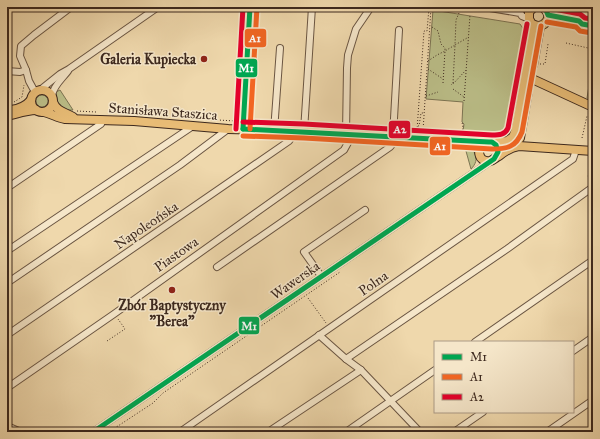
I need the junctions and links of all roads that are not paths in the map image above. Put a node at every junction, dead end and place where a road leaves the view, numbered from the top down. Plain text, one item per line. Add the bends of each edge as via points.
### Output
1 (71, 7) edge
2 (158, 7) edge
3 (250, 7) edge
4 (312, 7) edge
5 (371, 7) edge
6 (484, 7) edge
7 (539, 14) edge
8 (593, 26) edge
9 (399, 30) dead end
10 (280, 48) dead end
11 (69, 69) junction
12 (26, 70) junction
13 (7, 71) edge
14 (530, 78) junction
15 (38, 91) junction
16 (52, 99) junction
17 (31, 100) junction
18 (593, 107) edge
19 (7, 110) edge
20 (36, 110) junction
21 (44, 112) junction
22 (7, 116) edge
23 (76, 119) junction
24 (103, 120) junction
25 (193, 122) junction
26 (228, 129) junction
27 (243, 129) junction
28 (274, 131) junction
29 (300, 131) junction
30 (349, 134) junction
31 (396, 136) junction
32 (463, 137) junction
33 (489, 142) junction
34 (513, 147) junction
35 (576, 150) junction
36 (593, 151) edge
37 (480, 154) junction
38 (494, 159) junction
39 (471, 175) junction
40 (593, 187) edge
41 (7, 188) edge
42 (366, 210) dead end
43 (7, 251) edge
44 (593, 260) edge
45 (217, 267) dead end
46 (321, 276) junction
47 (7, 283) edge
48 (7, 335) edge
49 (320, 335) junction
50 (593, 337) edge
51 (476, 341) edge
52 (574, 350) edge
53 (346, 359) junction
54 (361, 370) junction
55 (434, 371) edge
56 (7, 388) edge
57 (593, 400) edge
58 (391, 401) junction
59 (482, 413) edge
60 (7, 426) edge
61 (21, 432) edge
62 (94, 432) edge
63 (180, 432) edge
64 (268, 432) edge
65 (346, 432) edge
66 (420, 432) edge
67 (454, 432) edge
68 (547, 432) edge

1 - 12 street via 21,46 20,56
2 - 11 street
3 - 27 street
4 - 29 street
5 - 30 street via 356,29 348,55
6 - 7 street
7 - 8 street via 578,26
7 - 14 main road
7 - 33 main road, Stanisława Staszica via 515,132 507,141
9 - 31 street
10 - 28 street
11 - 15 street
11 - 16 street via 55,87
12 - 13 street
12 - 15 street via 29,81
14 - 18 main road
14 - 34 main road via 520,138
15 - 16 main road via 47,91
15 - 17 main road
16 - 21 main road via 50,108
16 - 23 main road, Stanisława Staszica via 58,110
17 - 19 main road via 23,107
17 - 20 main road
20 - 21 main road
20 - 22 main road
21 - 23 main road, Stanisława Staszica via 62,118
23 - 24 main road, Stanisława Staszica
24 - 25 main road, Stanisława Staszica
24 - 41 street via 101,124
25 - 26 main road, Stanisława Staszica
25 - 43 street
26 - 27 main road, Stanisława Staszica
26 - 47 street via 180,165
27 - 28 main road, Stanisława Staszica
28 - 29 main road, Stanisława Staszica
29 - 30 main road, Stanisława Staszica
29 - 48 street, Napoleońska
30 - 31 main road, Stanisława Staszica
30 - 56 street, Piastowa via 344,150
31 - 32 main road, Stanisława Staszica
31 - 45 street via 390,147
32 - 33 main road, Stanisława Staszica
32 - 37 main road
33 - 37 main road via 480,145
33 - 38 main road via 498,148
34 - 35 main road
34 - 38 main road
35 - 36 main road
35 - 49 street, Polna via 573,159
37 - 38 main road via 486,160
37 - 39 street, Wawerska
38 - 39 street, Wawerska
39 - 46 street, Wawerska
40 - 53 street
42 - 46 street via 304,252
44 - 51 street
46 - 62 street, Wawerska
49 - 53 street
49 - 63 street, Polna
50 - 52 street
53 - 54 street
54 - 58 street
54 - 64 street
55 - 58 street
57 - 68 street
58 - 65 street
58 - 66 street
59 - 67 street
60 - 61 street

